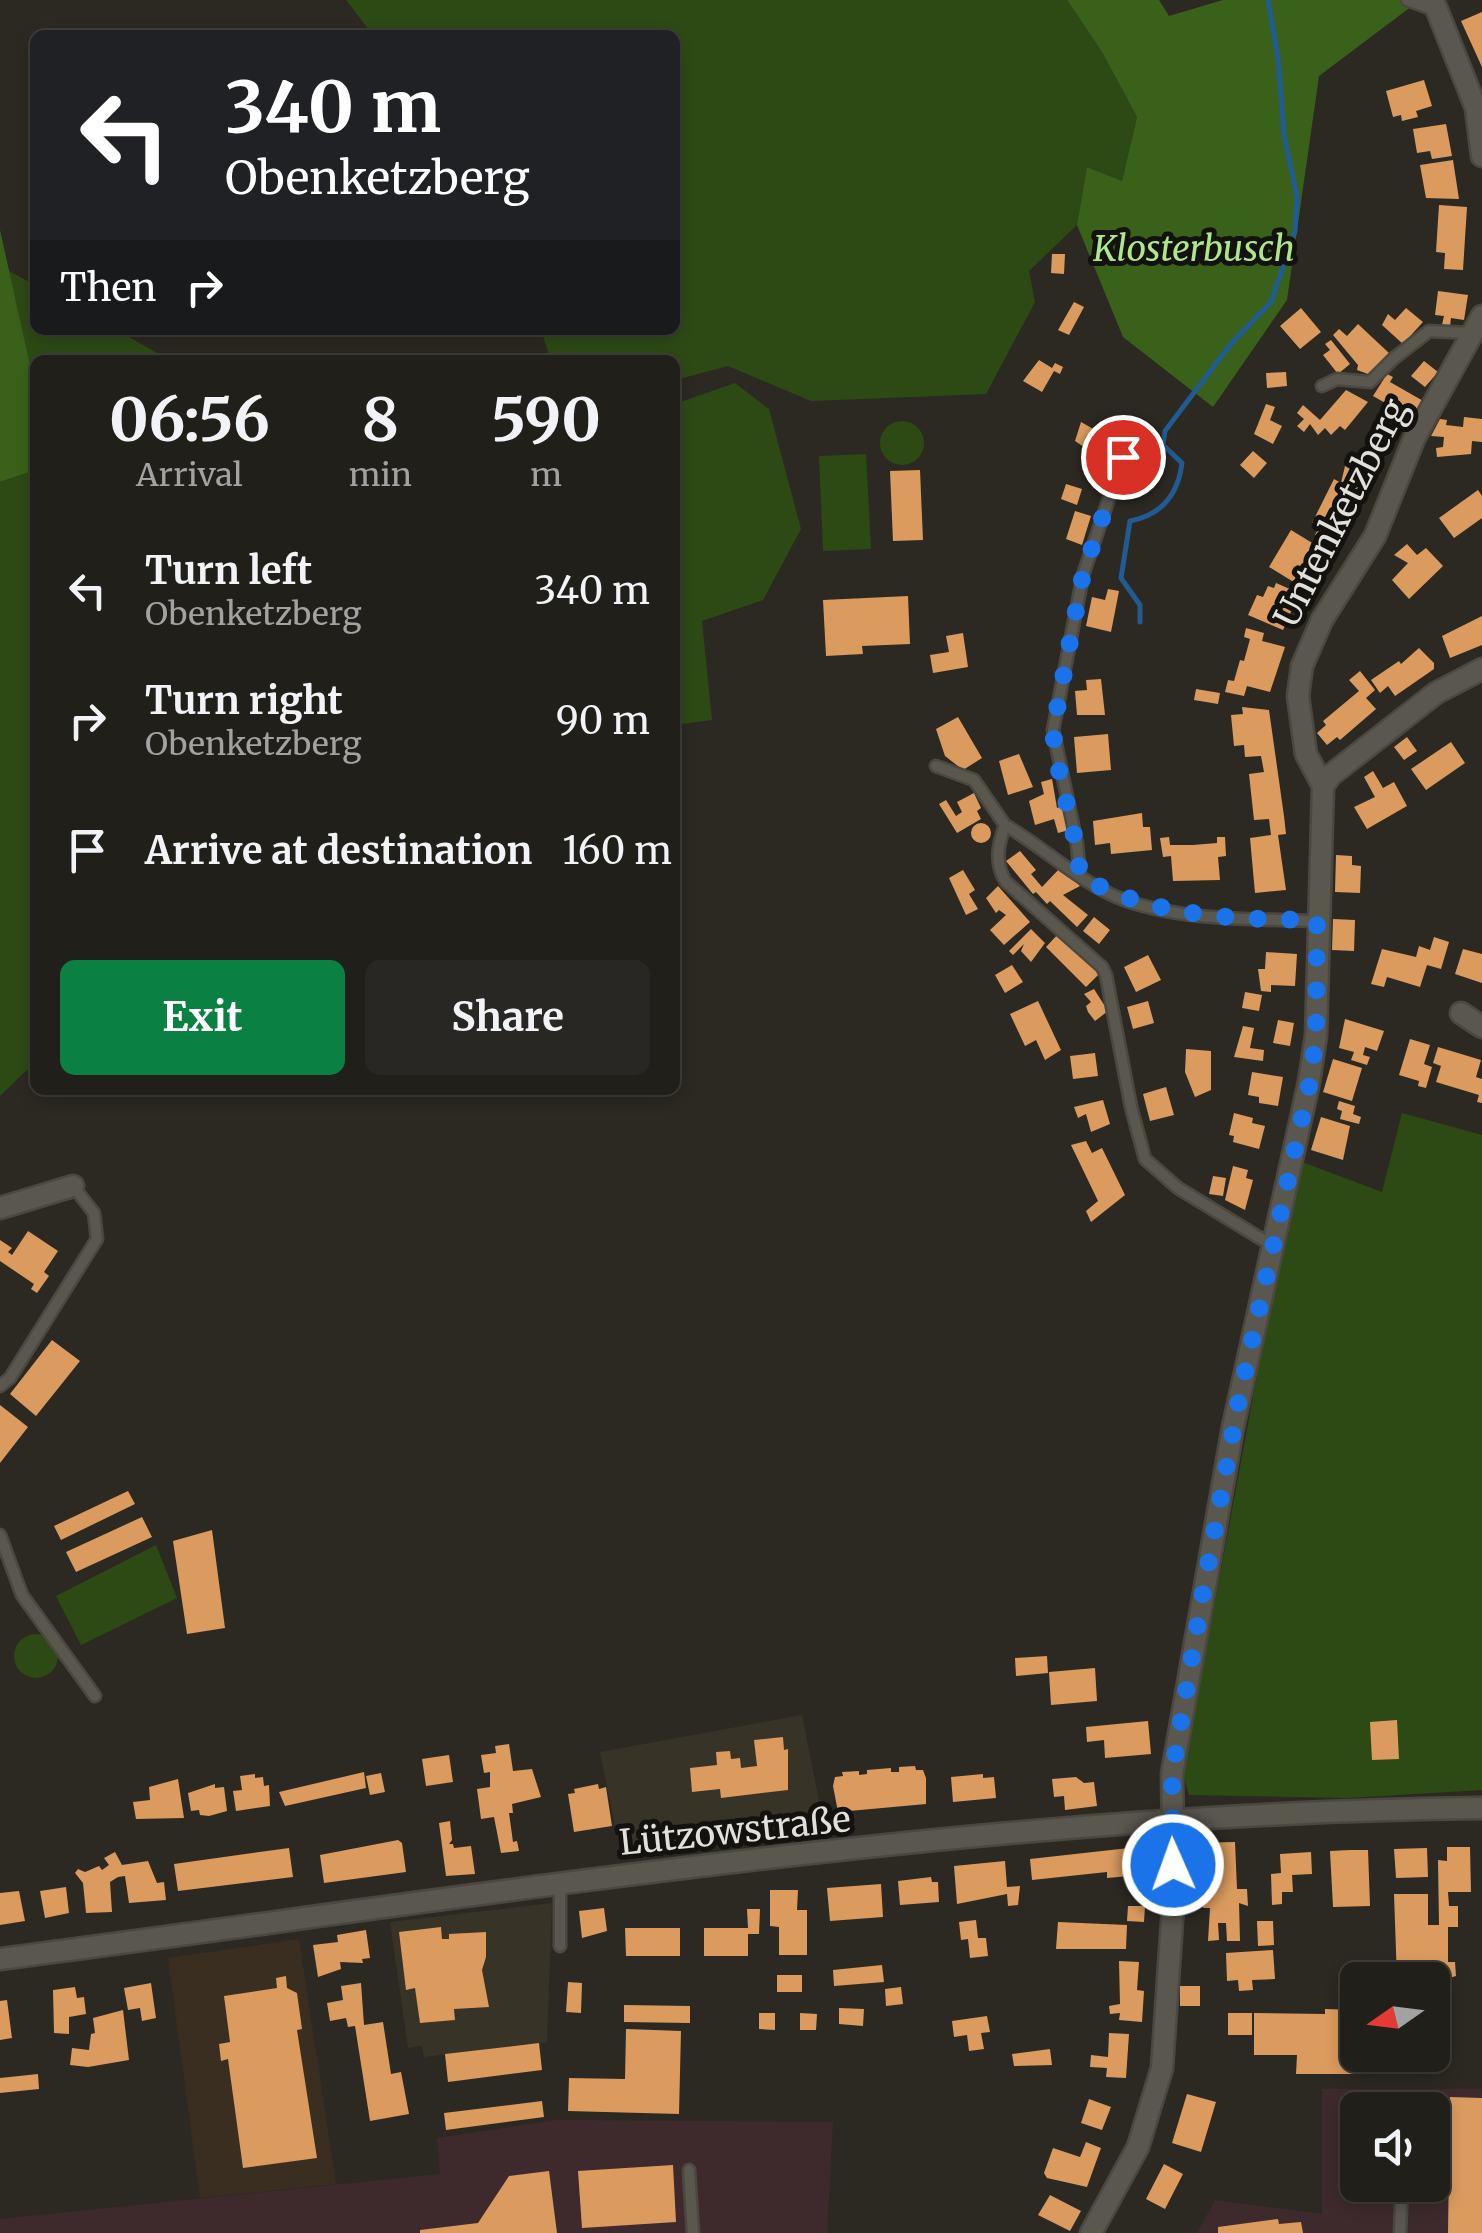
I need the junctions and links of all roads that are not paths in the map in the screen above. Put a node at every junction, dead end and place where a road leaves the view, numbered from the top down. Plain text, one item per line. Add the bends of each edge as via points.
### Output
1 (1408, 0) edge
2 (1435, 5) edge
3 (1482, 156) edge
4 (1476, 325) edge
5 (1322, 386) dead end
6 (1123, 457) dead end
7 (1482, 670) edge
8 (936, 766) dead end
9 (1323, 786) junction
10 (1006, 825) junction
11 (1080, 876) junction
12 (1317, 920) junction
13 (1461, 1014) dead end
14 (1482, 1028) edge
15 (72, 1186) joint
16 (0, 1208) edge
17 (1272, 1246) junction
18 (0, 1386) edge
19 (0, 1535) edge
20 (94, 1696) dead end
21 (1482, 1808) edge
22 (1171, 1819) junction
23 (560, 1884) junction
24 (560, 1946) dead end
25 (0, 1960) edge
26 (690, 2170) dead end
27 (1401, 2202) edge
28 (693, 2233) edge
29 (1091, 2233) edge
30 (1400, 2233) edge

1 - 2 lane
2 - 3 street via 1476,108
4 - 5 lane, Untenketzberg via 1429,331 1370,382 1337,379
4 - 9 street, Untenketzberg via 1414,439 1375,536 1322,620 1302,666 1298,696 1306,754
6 - 11 lane via 1083,574 1053,730
7 - 9 street via 1436,693
8 - 10 lane via 974,780
9 - 12 street
10 - 11 lane
10 - 17 lane via 998,854 1006,882 1106,975 1130,1107 1149,1165
11 - 12 lane via 1148,906
12 - 17 street via 1314,1052
13 - 14 street
15 - 16 street
15 - 18 lane via 94,1213 97,1239
17 - 22 street via 1202,1598 1172,1774
19 - 20 lane via 22,1596
21 - 22 street, Lützowstraße
22 - 23 street, Lützowstraße
22 - 29 street via 1174,1892 1162,2068 1138,2148
23 - 24 lane
23 - 25 street, Lützowstraße
26 - 28 lane
27 - 30 lane

